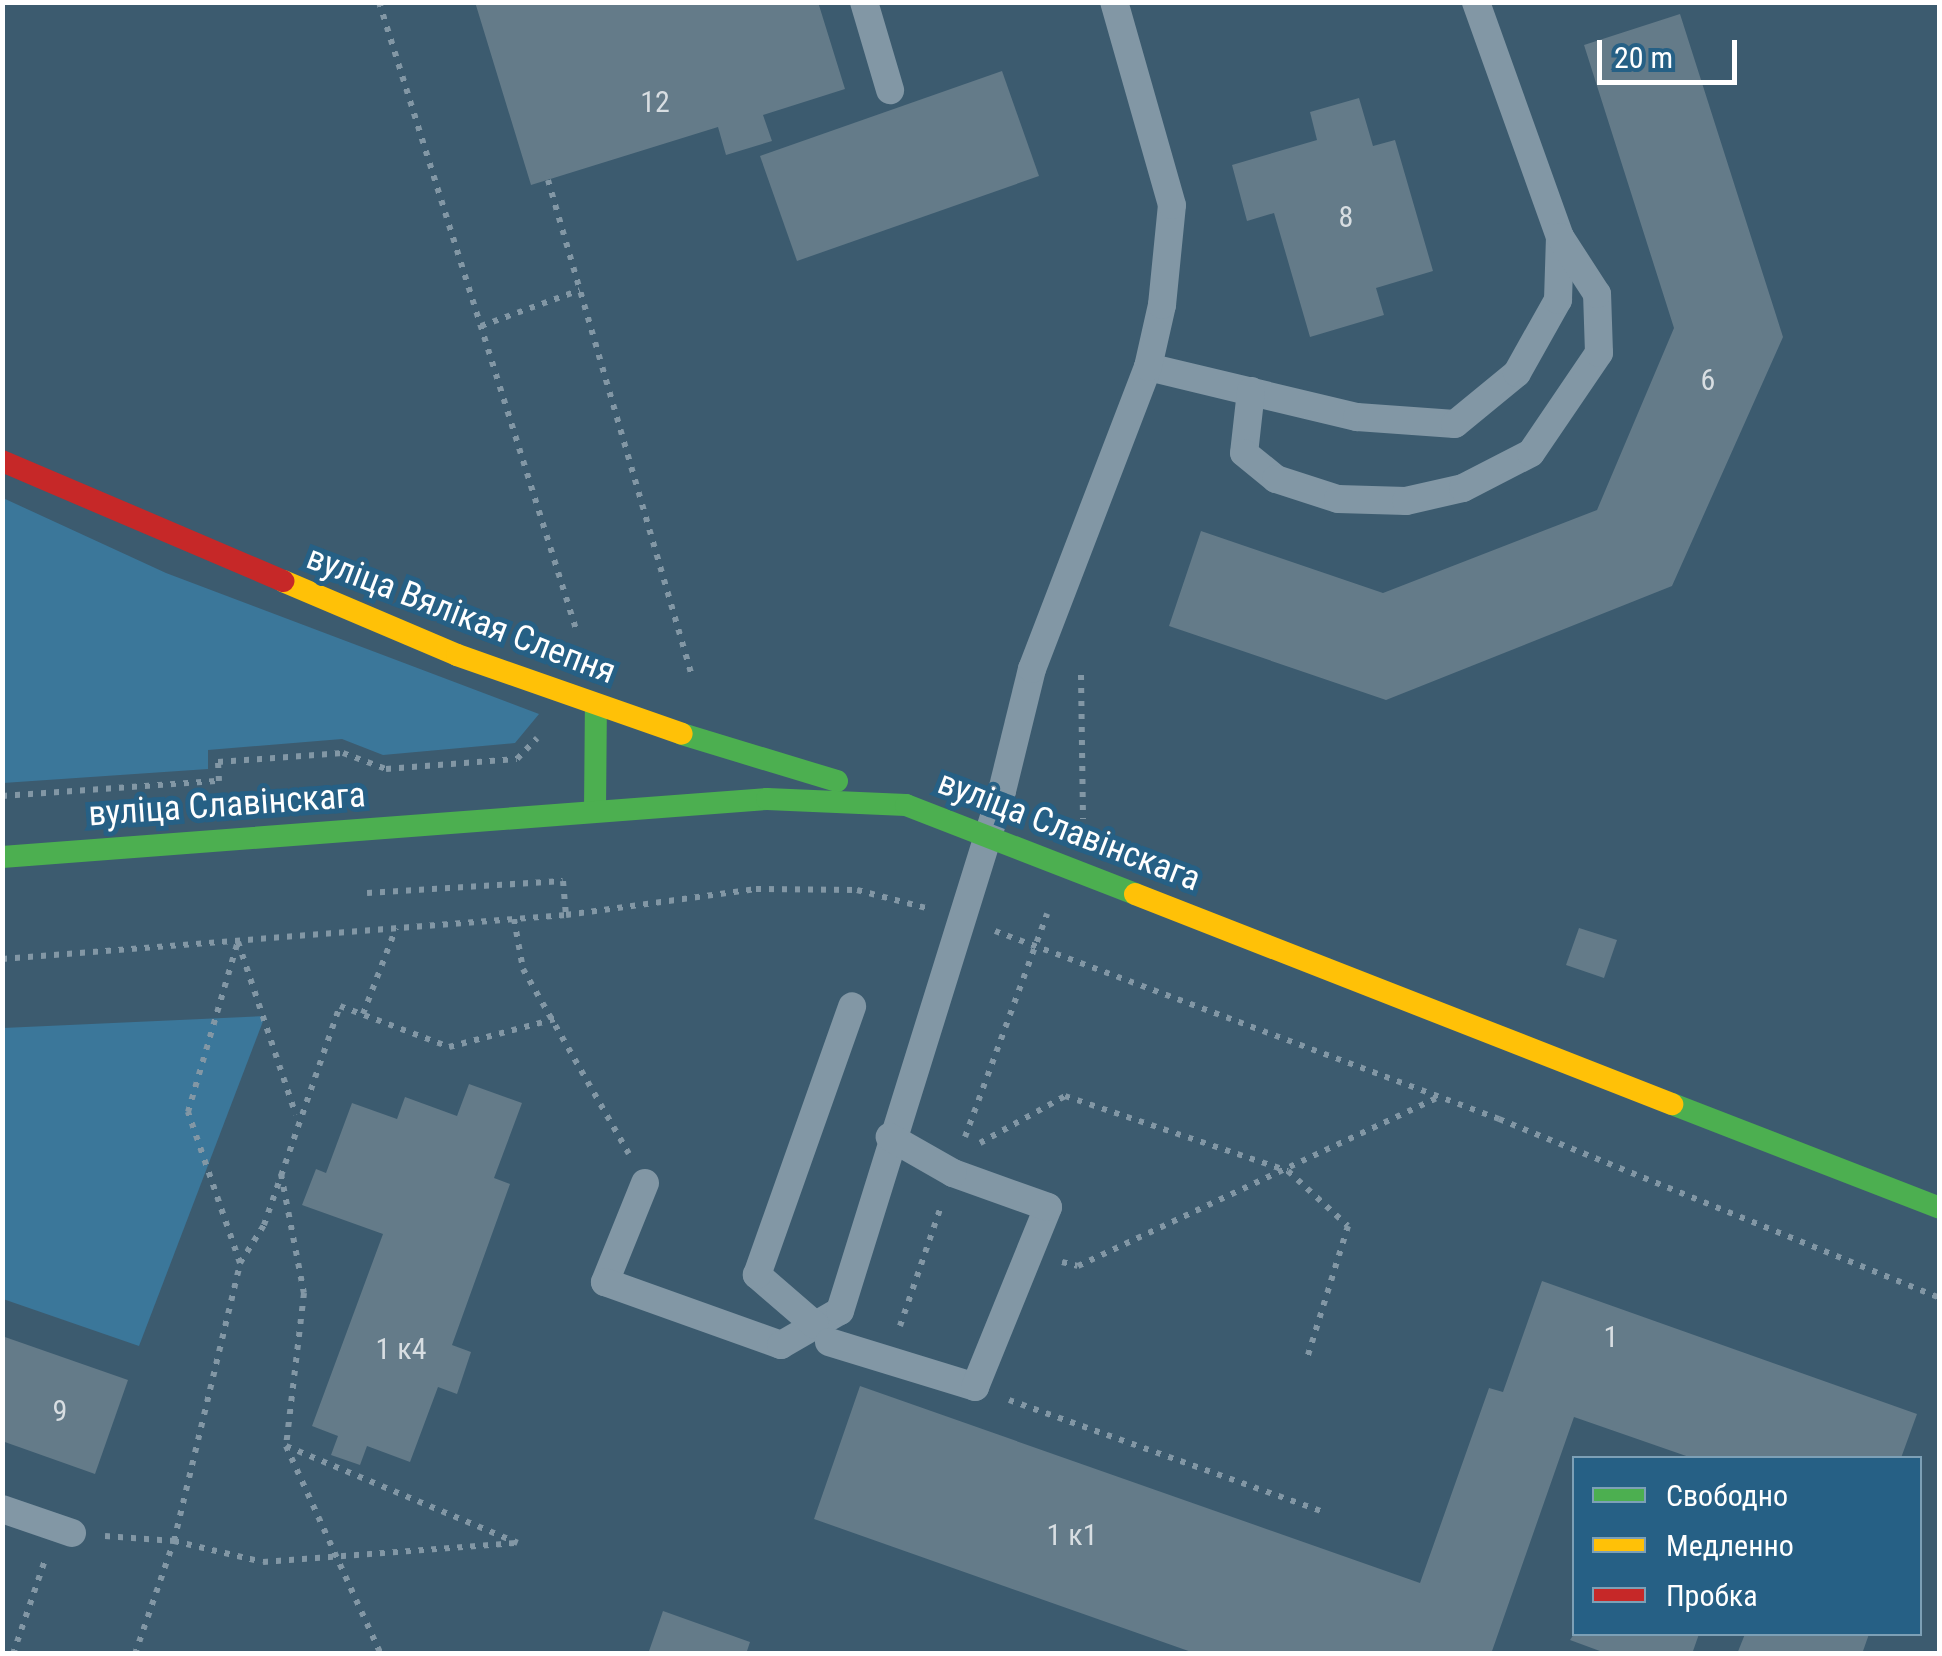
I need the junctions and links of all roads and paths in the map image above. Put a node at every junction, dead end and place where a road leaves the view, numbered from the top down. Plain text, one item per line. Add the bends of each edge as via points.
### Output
1 (379, 2) edge
2 (864, 2) edge
3 (1114, 2) edge
4 (1476, 2) edge
5 (890, 90) dead end
6 (548, 180) dead end
7 (1560, 237) junction
8 (580, 290) junction
9 (481, 326) junction
10 (1148, 367) junction
11 (1251, 391) junction
12 (2, 462) edge
13 (576, 630) dead end
14 (692, 674) dead end
15 (1081, 675) dead end
16 (596, 705) junction
17 (550, 725) dead end
18 (2, 796) edge
19 (906, 805) junction
20 (595, 812) junction
21 (988, 833) junction
22 (2, 857) edge
23 (1065, 865) junction
24 (366, 894) dead end
25 (566, 915) junction
26 (514, 919) junction
27 (960, 919) junction
28 (396, 928) junction
29 (238, 941) junction
30 (1036, 946) junction
31 (2, 959) edge
32 (852, 1006) dead end
33 (363, 1014) junction
34 (555, 1019) junction
35 (1438, 1097) junction
36 (297, 1116) junction
37 (890, 1137) junction
38 (955, 1164) junction
39 (1288, 1171) junction
40 (281, 1174) junction
41 (644, 1182) joint
42 (1940, 1208) edge
43 (1033, 1256) junction
44 (240, 1262) junction
45 (1940, 1298) edge
46 (822, 1334) junction
47 (888, 1360) junction
48 (1306, 1362) dead end
49 (975, 1387) junction
50 (286, 1446) junction
51 (2, 1509) edge
52 (1326, 1513) dead end
53 (72, 1534) joint
54 (174, 1542) junction
55 (336, 1560) junction
56 (135, 1654) edge
57 (381, 1654) edge

1 - 9 path
2 - 5 lane
3 - 10 lane via 1172,205
4 - 7 lane
6 - 8 path
7 - 11 lane via 1558,300 1516,372 1455,424 1357,417
7 - 11 lane via 1597,294 1600,353 1531,453 1464,488 1406,501 1338,499 1276,479 1244,453
8 - 9 path
8 - 14 path
9 - 13 path
10 - 11 lane
10 - 21 lane via 1032,669
12 - 16 street, вуліца Вялікая Слепня via 302,592
15 - 23 path via 1084,824
16 - 19 street, вуліца Вялікая Слепня
16 - 20 street
17 - 18 path via 516,759 386,769 343,753 325,754 218,762 220,781
19 - 20 street, вуліца Славінскага via 815,797
19 - 21 street, вуліца Славінскага
20 - 22 street, вуліца Славінскага
21 - 23 street, вуліца Славінскага
21 - 27 lane
23 - 30 path
23 - 42 street, вуліца Славінскага
24 - 25 path via 563,880
25 - 26 path
25 - 27 path via 812,886 883,896
26 - 28 path
26 - 34 path via 523,970
27 - 30 path
27 - 37 lane
28 - 29 path
28 - 33 path
29 - 31 path
29 - 36 path
29 - 44 path via 188,1112
30 - 35 path
30 - 38 path
32 - 46 lane via 758,1276
33 - 34 path via 449,1047
33 - 36 path via 340,1006
34 - 41 path
35 - 39 path
35 - 45 path
36 - 40 path
37 - 38 lane
37 - 46 lane via 840,1311
38 - 39 path via 1065,1096
38 - 43 lane via 1048,1207
38 - 47 path
39 - 43 path via 1078,1266
39 - 48 path via 1348,1226
40 - 44 path via 264,1225
40 - 50 path via 304,1293
41 - 46 lane via 605,1282 781,1345
43 - 49 lane
44 - 54 path
46 - 47 lane
47 - 49 lane
49 - 52 path
50 - 55 path
50 - 55 path via 518,1543
51 - 53 lane
53 - 54 path
54 - 55 path via 264,1562
54 - 56 path
55 - 57 path

